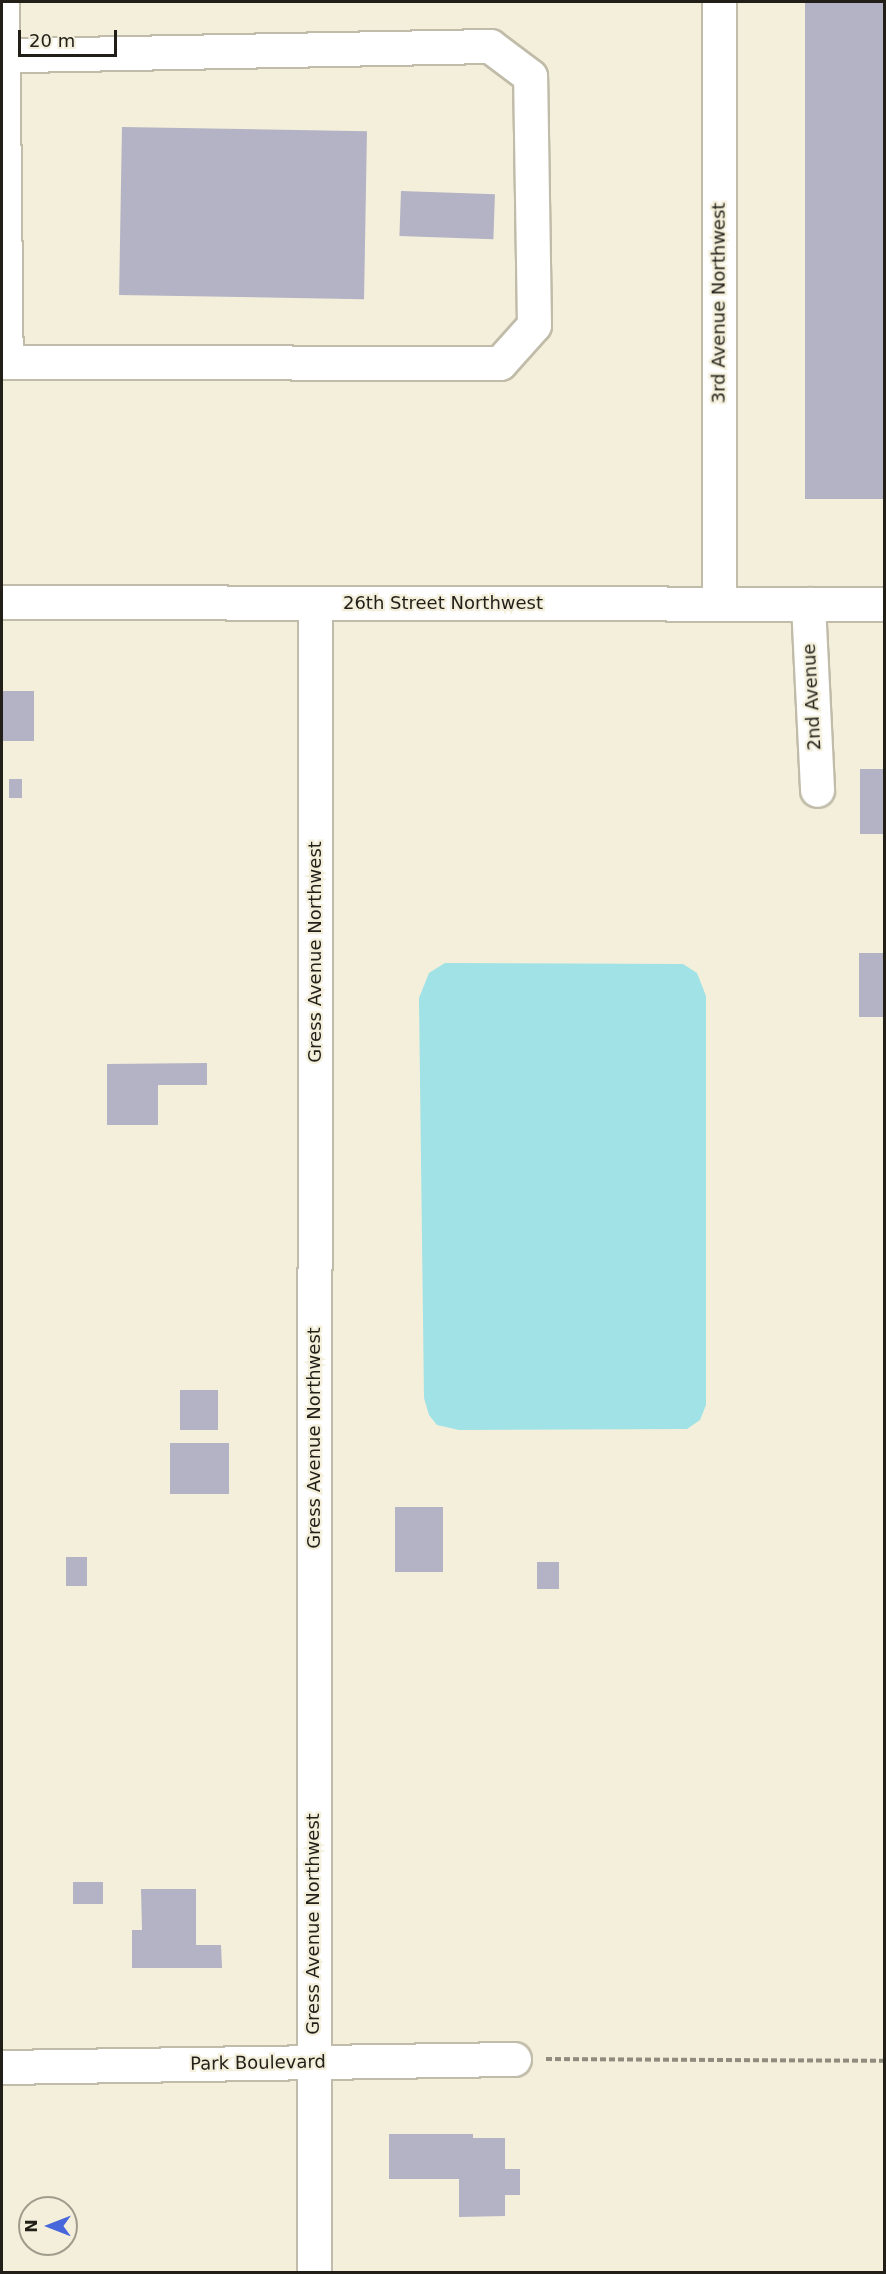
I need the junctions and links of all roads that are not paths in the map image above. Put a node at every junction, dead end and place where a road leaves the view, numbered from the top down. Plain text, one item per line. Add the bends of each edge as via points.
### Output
1 (2, 2) edge
2 (719, 2) edge
3 (3, 55) edge
4 (4, 362) edge
5 (2, 602) edge
6 (315, 603) junction
7 (719, 604) junction
8 (808, 604) junction
9 (885, 604) edge
10 (817, 790) dead end
11 (514, 2059) road end
12 (313, 2062) junction
13 (2, 2067) edge
14 (314, 2272) edge

1 - 3 street
2 - 7 street, 3rd Avenue Northwest
3 - 4 street
3 - 4 street via 490,46 530,76 534,325 500,363
5 - 6 street, 26th Street Northwest
6 - 7 street, 26th Street Northwest
6 - 12 street, Gress Avenue Northwest
7 - 8 street, 26th Street Northwest
8 - 9 street, 26th Street Northwest
8 - 10 street, 2nd Avenue
11 - 12 street, Park Boulevard
12 - 13 street, Park Boulevard
12 - 14 street, Gress Avenue Northwest

